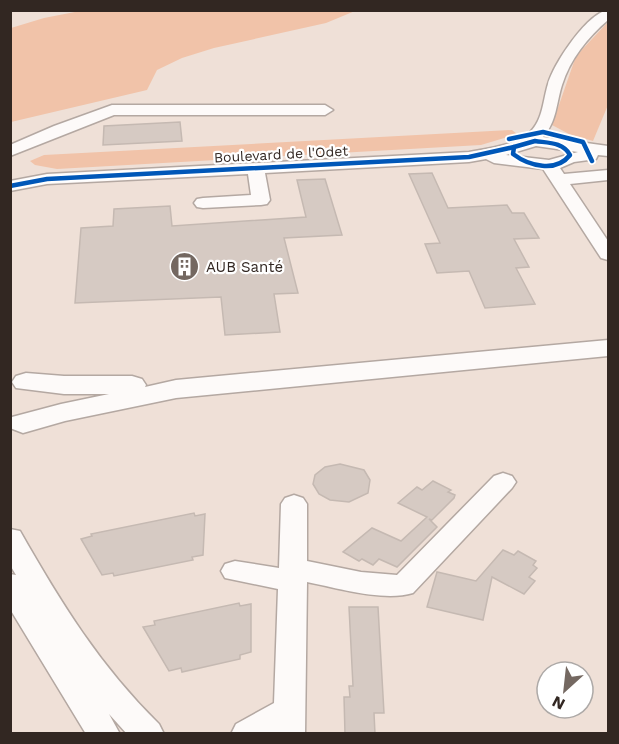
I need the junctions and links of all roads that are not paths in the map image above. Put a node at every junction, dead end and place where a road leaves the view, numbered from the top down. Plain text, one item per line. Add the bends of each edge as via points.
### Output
1 (608, 15) edge
2 (325, 110) dead end
3 (546, 126) junction
4 (562, 149) junction
5 (520, 150) junction
6 (10, 151) edge
7 (609, 152) edge
8 (256, 168) junction
9 (554, 173) junction
10 (10, 174) edge
11 (609, 176) edge
12 (47, 179) junction
13 (10, 186) edge
14 (203, 203) dead end
15 (609, 254) edge
16 (609, 348) edge
17 (18, 375) edge
18 (176, 389) junction
19 (17, 431) edge
20 (503, 482) dead end
21 (294, 504) dead end
22 (10, 538) edge
23 (235, 571) dead end
24 (294, 575) junction
25 (10, 584) edge
26 (289, 722) edge
27 (104, 734) edge
28 (148, 734) edge
29 (247, 734) edge

1 - 3 street via 583,36 559,74
2 - 6 street via 112,110
3 - 4 street
3 - 5 street
4 - 5 street, Boulevard de l'Odet
4 - 7 street, Boulevard de l'Odet
4 - 9 street, Boulevard de l'Odet via 562,163
5 - 8 street, Boulevard de l'Odet via 469,157
5 - 9 street, Boulevard de l'Odet
8 - 12 street, Boulevard de l'Odet
8 - 14 street via 261,200
9 - 11 street
9 - 15 street
10 - 12 street, Boulevard de l'Odet
12 - 13 street, Boulevard de l'Odet
16 - 18 main road
17 - 18 main road via 64,385
17 - 19 main road via 32,397 32,406
18 - 19 main road via 72,409
20 - 24 street via 403,586
21 - 24 street
22 - 28 street via 67,633 120,705
23 - 24 street via 264,577
24 - 26 street
25 - 27 street
26 - 29 street

